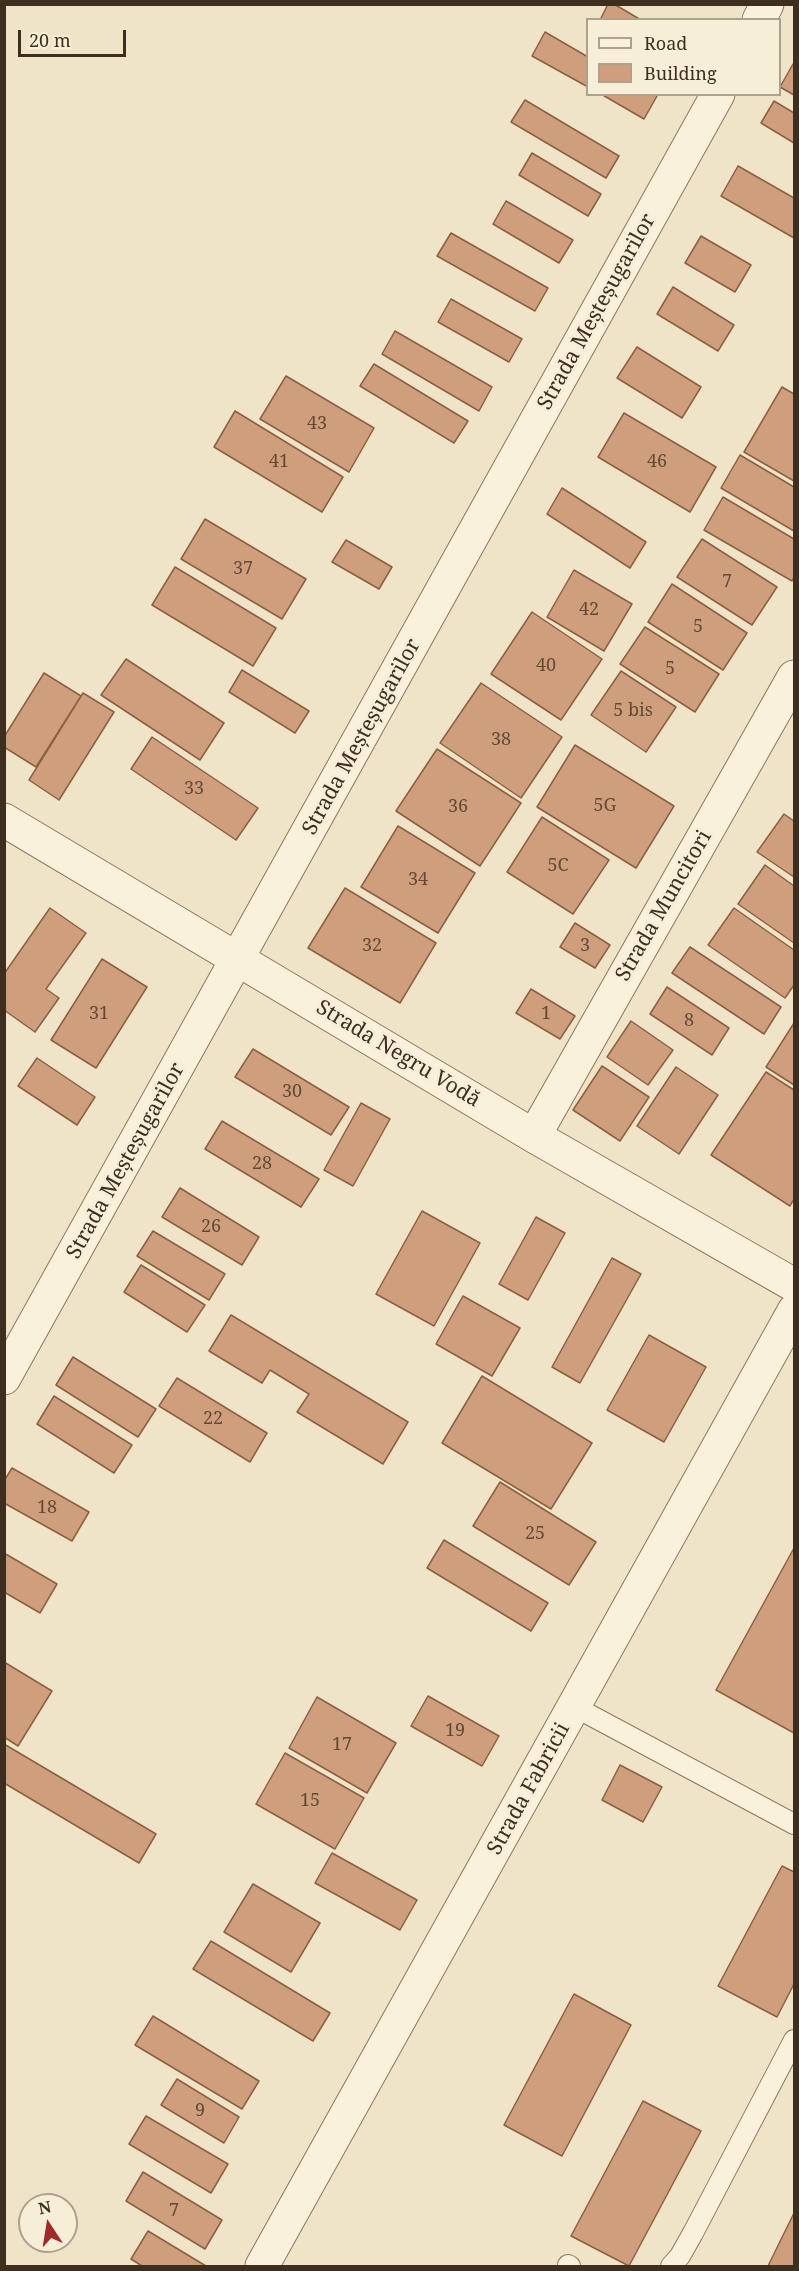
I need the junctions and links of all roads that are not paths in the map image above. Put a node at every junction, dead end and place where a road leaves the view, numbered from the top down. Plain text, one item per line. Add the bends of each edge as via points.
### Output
1 (767, 4) edge
2 (760, 18) edge
3 (717, 96) edge
4 (795, 677) edge
5 (4, 820) edge
6 (239, 959) junction
7 (534, 1136) junction
8 (795, 1285) edge
9 (795, 1311) edge
10 (4, 1378) edge
11 (575, 1707) junction
12 (795, 1824) edge
13 (795, 2040) edge
14 (262, 2266) edge
15 (671, 2266) edge

1 - 2 street
3 - 6 street, Strada Meșteșugarilor
4 - 7 street, Strada Muncitori
5 - 6 street, Strada Negru Vodă
6 - 7 street, Strada Negru Vodă
6 - 10 street, Strada Meșteșugarilor
7 - 8 street, Strada Negru Vodă
9 - 11 street, Strada Fabricii
11 - 12 lane
11 - 14 street, Strada Fabricii
13 - 15 lane via 681,2256

